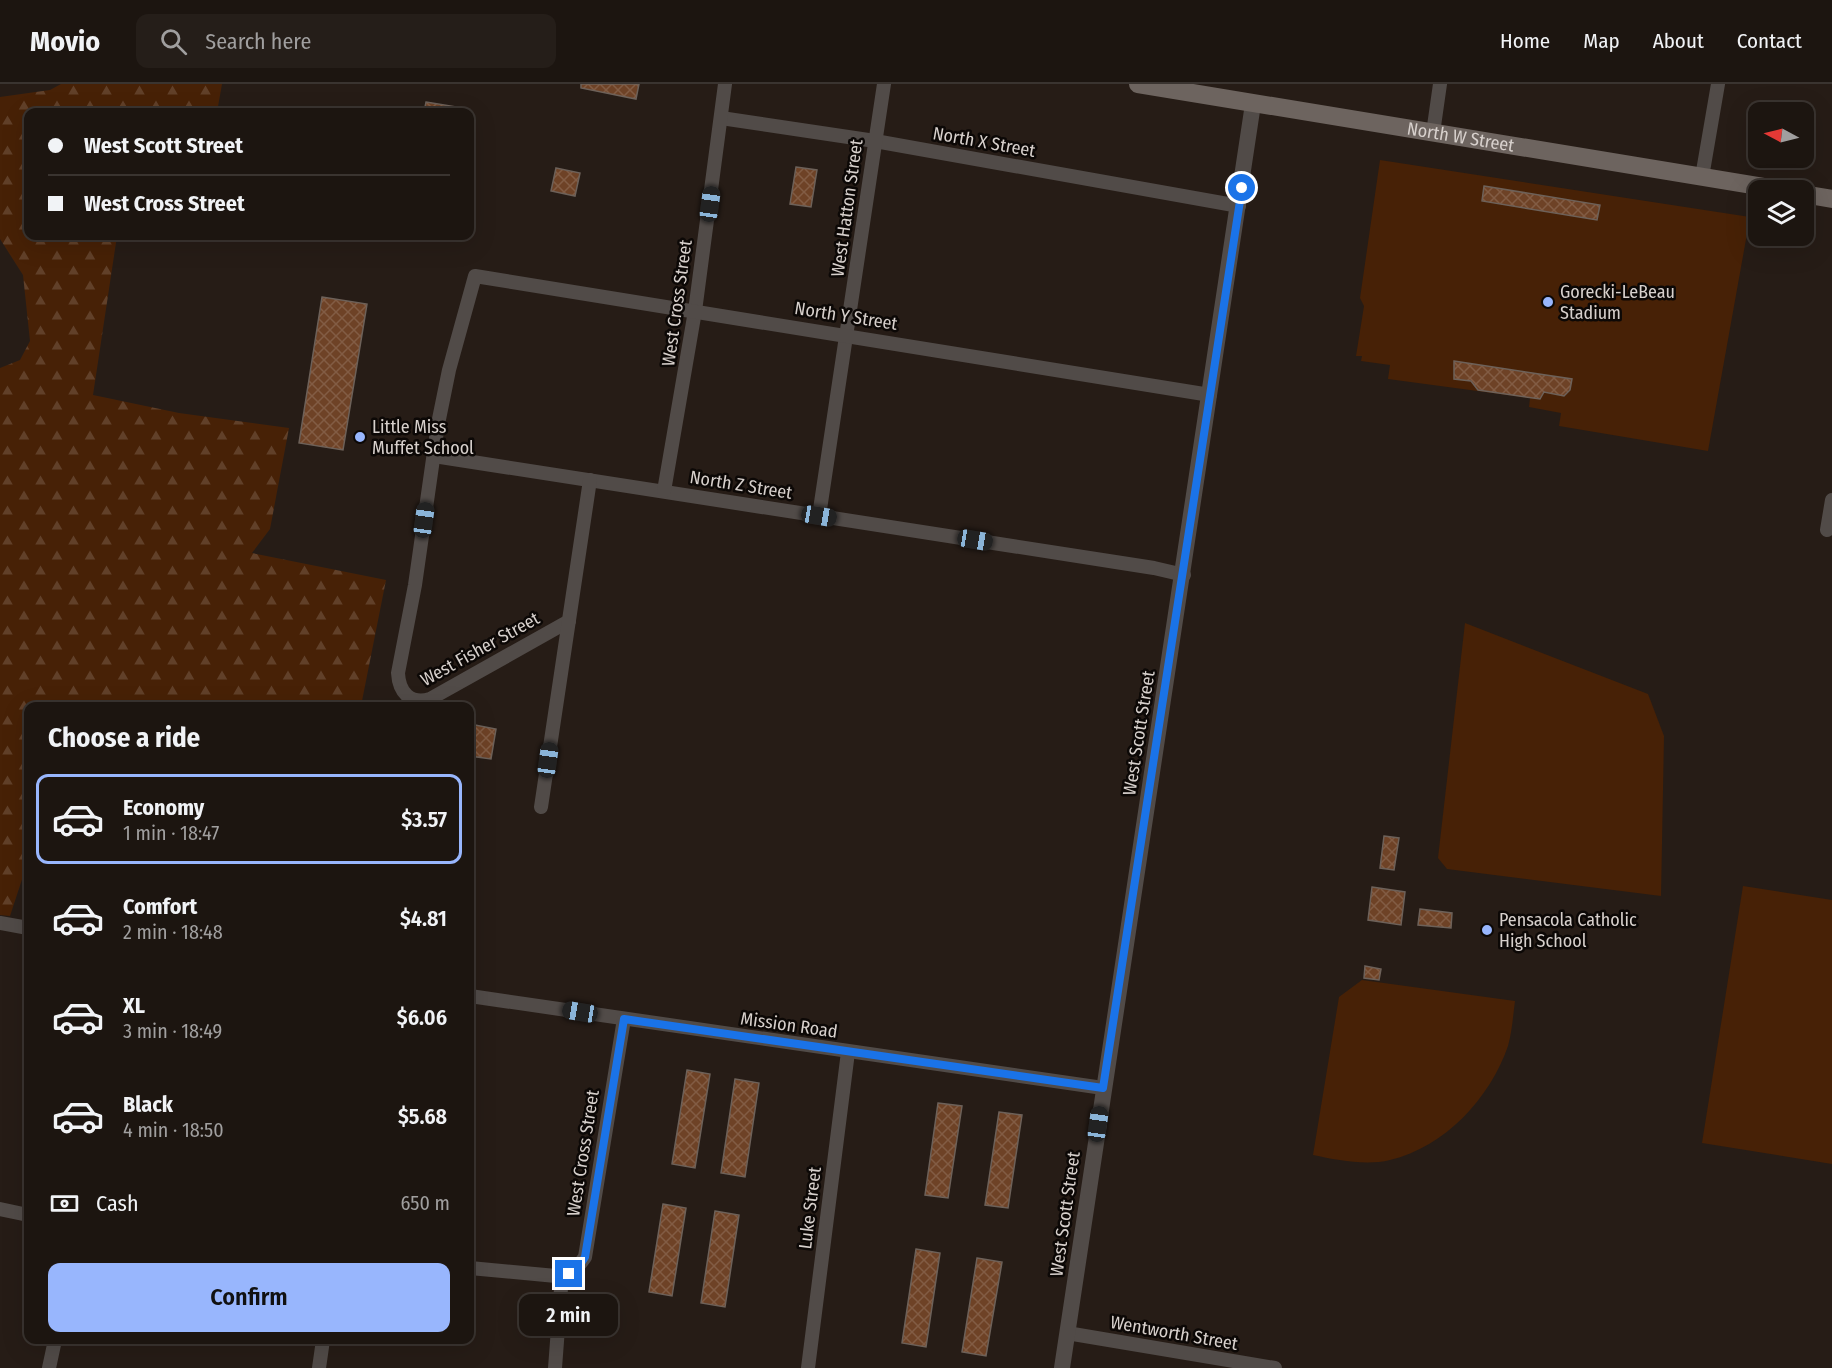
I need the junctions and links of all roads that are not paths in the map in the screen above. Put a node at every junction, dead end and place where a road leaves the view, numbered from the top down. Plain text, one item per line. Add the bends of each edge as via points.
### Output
1 (725, 84) edge
2 (884, 84) edge
3 (1137, 84) edge
4 (1440, 84) edge
5 (1719, 84) edge
6 (1164, 86) edge
7 (1253, 104) junction
8 (721, 118) junction
9 (1434, 133) junction
10 (875, 141) junction
11 (1702, 177) junction
12 (1748, 184) edge
13 (1814, 196) edge
14 (1832, 199) edge
15 (1239, 206) junction
16 (475, 276) joint
17 (695, 311) junction
18 (847, 334) junction
19 (1210, 395) junction
20 (434, 456) junction
21 (590, 480) junction
22 (664, 491) junction
23 (1832, 500) edge
24 (819, 516) junction
25 (1827, 530) dead end
26 (1184, 575) junction
27 (569, 621) junction
28 (541, 807) dead end
29 (0, 923) edge
30 (24, 927) edge
31 (474, 997) edge
32 (624, 1019) junction
33 (848, 1053) junction
34 (1103, 1088) junction
35 (0, 1209) edge
36 (24, 1214) edge
37 (474, 1268) edge
38 (559, 1276) junction
39 (1067, 1333) junction
40 (54, 1344) edge
41 (322, 1344) edge
42 (49, 1368) edge
43 (319, 1368) edge
44 (555, 1368) edge
45 (808, 1368) edge
46 (1062, 1368) edge
47 (1275, 1368) edge

1 - 8 street, West Cross Street
2 - 10 street, West Hatton Street
3 - 6 main road, North W Street
4 - 9 street
5 - 11 street
6 - 7 main road, North W Street
7 - 9 main road, North W Street
7 - 15 street, West Scott Street
8 - 10 street, North X Street
8 - 17 street, West Cross Street
9 - 11 main road, North W Street
10 - 15 street, North X Street
10 - 18 street, West Hatton Street
11 - 12 main road, North W Street
13 - 14 main road
15 - 19 street, West Scott Street
16 - 17 street, North Y Street
16 - 20 street, West Fisher Street via 449,370
17 - 18 street, North Y Street
17 - 22 street, West Cross Street
18 - 19 street, North Y Street
18 - 24 street, West Hatton Street
19 - 26 street, West Scott Street
20 - 21 street, North Z Street
20 - 27 street, West Fisher Street via 398,673 403,692 414,700 430,699
21 - 22 street, North Z Street
21 - 27 street
22 - 24 street, North Z Street
23 - 25 street
24 - 26 street, North Z Street
26 - 34 street, West Scott Street
27 - 28 street
29 - 30 street
31 - 32 street, Mission Road
32 - 33 street, Mission Road
32 - 38 street, West Cross Street via 585,1257 569,1274
33 - 34 street, Mission Road
33 - 45 street, Luke Street
34 - 39 street, West Scott Street
35 - 36 street
37 - 38 street
38 - 44 street
39 - 46 street, West Scott Street
39 - 47 street, Wentworth Street
40 - 42 street
41 - 43 street

